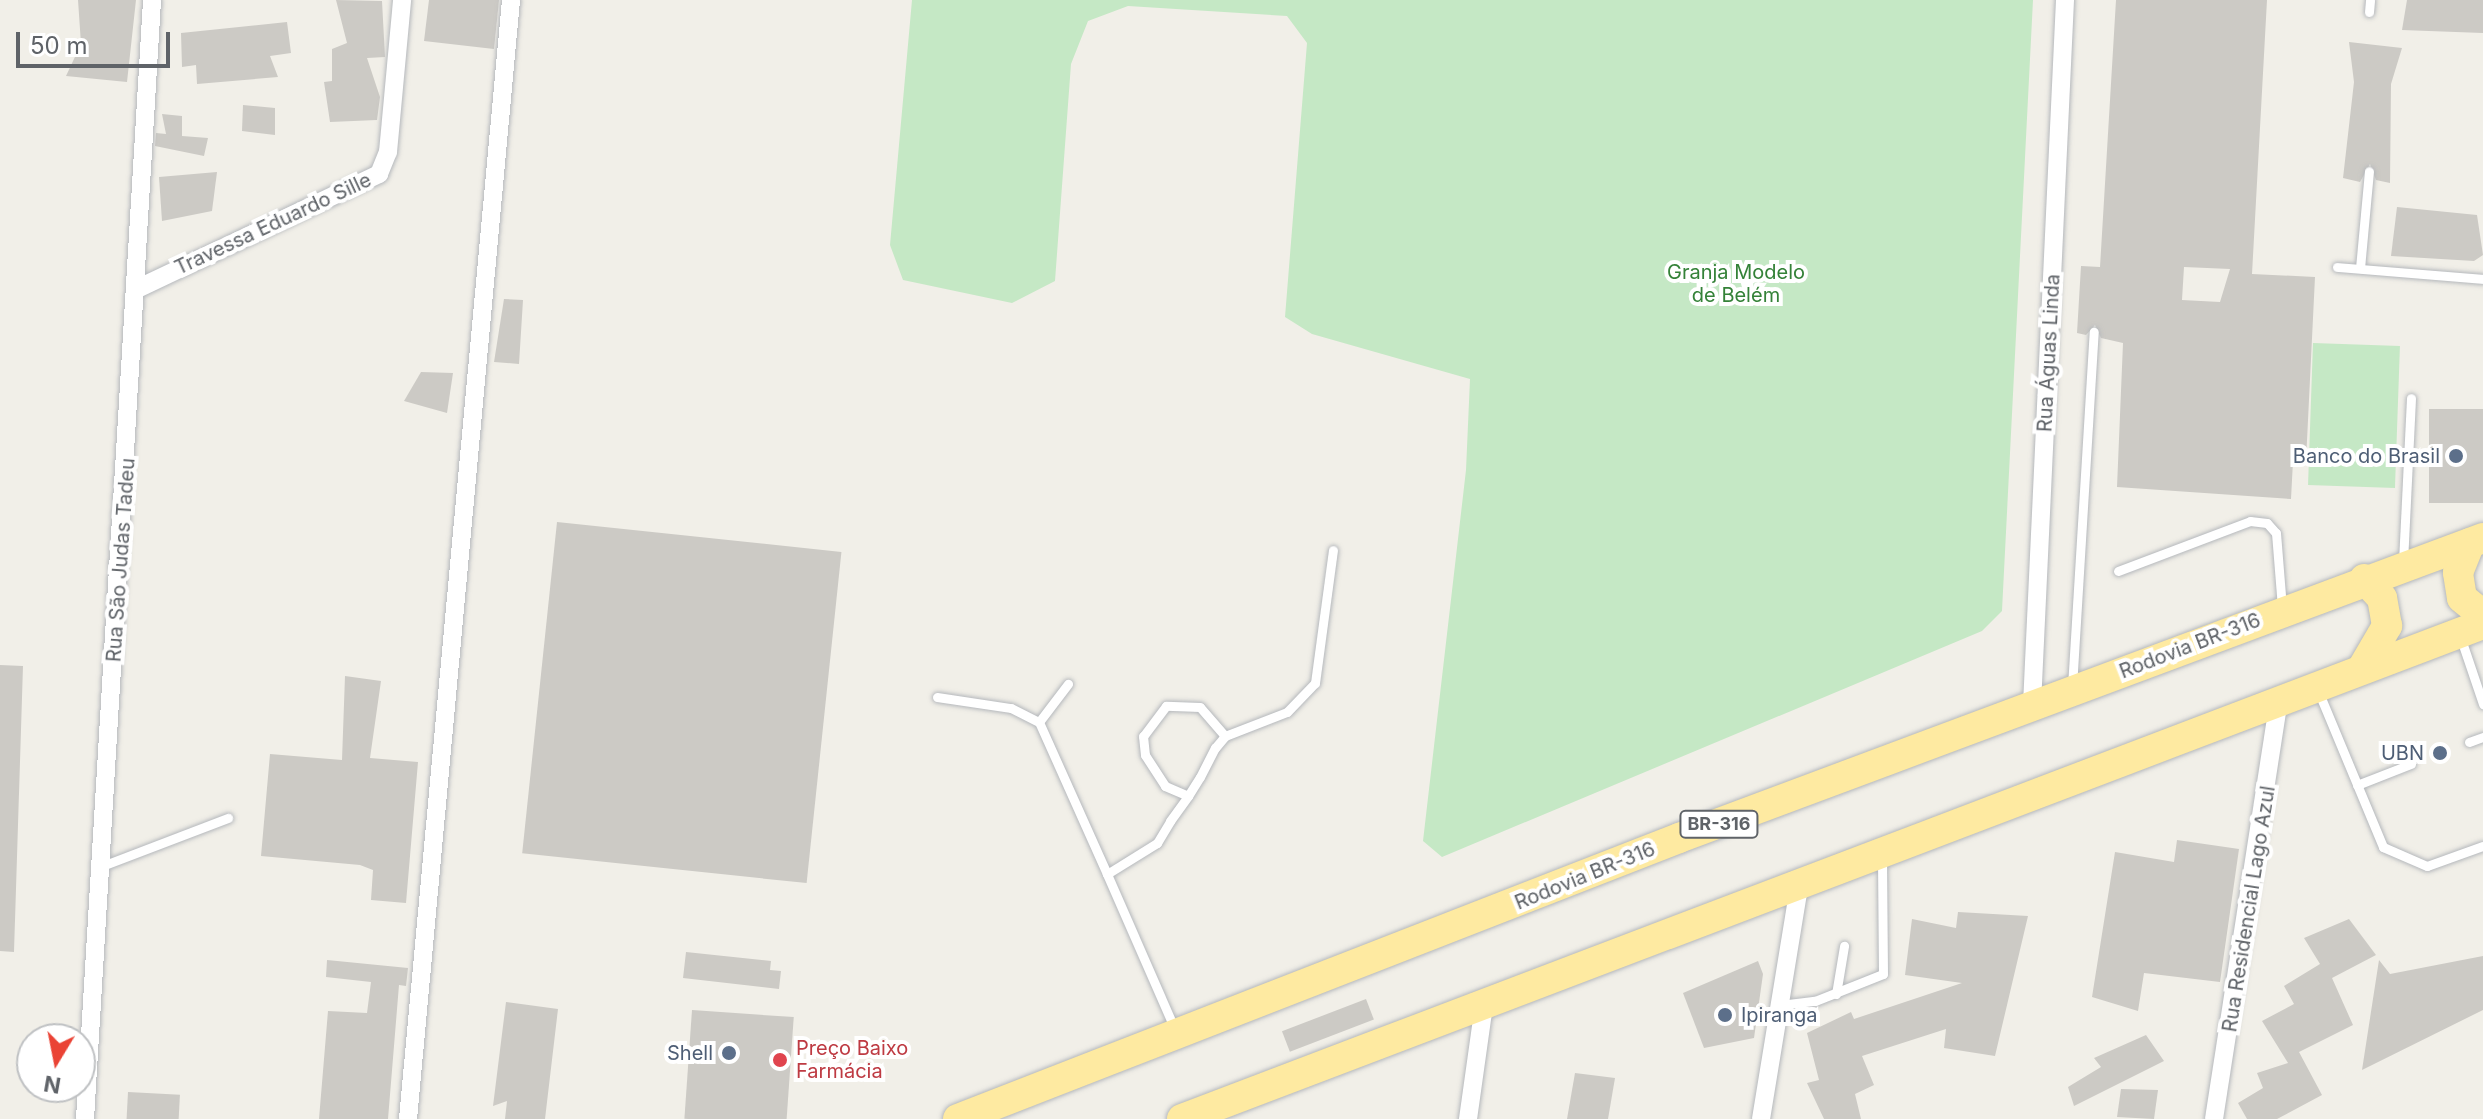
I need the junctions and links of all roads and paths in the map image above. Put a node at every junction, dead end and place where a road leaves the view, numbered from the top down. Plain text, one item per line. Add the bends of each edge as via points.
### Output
1 (152, 0) edge
2 (402, 0) edge
3 (511, 0) edge
4 (2065, 0) edge
5 (2370, 0) edge
6 (2369, 12) dead end
7 (2369, 171) dead end
8 (2337, 267) dead end
9 (2360, 268) junction
10 (2483, 279) edge
11 (139, 288) junction
12 (2094, 332) dead end
13 (2411, 398) dead end
14 (2477, 540) edge
15 (1333, 550) dead end
16 (2402, 566) junction
17 (2118, 571) dead end
18 (2364, 579) junction
19 (2282, 611) junction
20 (2475, 624) edge
21 (2363, 667) junction
22 (1068, 684) dead end
23 (2316, 686) junction
24 (2071, 691) junction
25 (937, 697) dead end
26 (2279, 699) junction
27 (2483, 704) edge
28 (2032, 705) junction
29 (1039, 722) junction
30 (1225, 736) junction
31 (2483, 737) edge
32 (2469, 742) dead end
33 (2411, 764) dead end
34 (2357, 785) junction
35 (1188, 796) junction
36 (228, 818) dead end
37 (2483, 846) edge
38 (1882, 855) junction
39 (102, 866) junction
40 (1107, 874) junction
41 (1799, 888) junction
42 (1844, 946) dead end
43 (1836, 994) junction
44 (1484, 1005) junction
45 (1780, 1005) junction
46 (1177, 1035) junction
47 (85, 1119) edge
48 (408, 1119) edge
49 (958, 1119) edge
50 (1182, 1119) edge
51 (1468, 1119) edge
52 (1761, 1119) edge
53 (2214, 1119) edge

1 - 11 street, Rua São Judas Tadeu
2 - 11 street, Travessa Eduardo Sille via 388,152 379,174
3 - 48 street
4 - 28 street, Rua Águas Linda
5 - 6 lane
7 - 9 lane
8 - 9 lane
9 - 10 lane
11 - 39 street, Rua São Judas Tadeu
12 - 24 lane
13 - 16 lane
14 - 16 highway, Rodovia BR-316 / BR-316
14 - 20 highway via 2458,573 2462,598
15 - 30 lane via 1315,683 1287,712
16 - 18 highway, Rodovia BR-316 / BR-316
17 - 19 lane via 2250,521 2267,523 2276,533
18 - 19 highway, Rodovia BR-316 / BR-316
18 - 21 highway via 2382,598 2387,626
19 - 24 highway, Rodovia BR-316 / BR-316
20 - 21 highway
20 - 27 lane
21 - 23 highway
22 - 29 lane
23 - 26 highway
23 - 34 lane
24 - 28 highway, Rodovia BR-316 / BR-316
25 - 29 lane via 1011,708
26 - 38 highway
26 - 53 street, Rua Residencial Lago Azul
28 - 46 highway, Rodovia BR-316 / BR-316
29 - 40 lane
30 - 35 lane
30 - 35 lane via 1200,707 1166,706 1151,718 1143,736 1152,773
31 - 32 lane
33 - 34 lane
34 - 37 lane via 2383,847 2402,861 2427,866
35 - 40 lane via 1157,843
36 - 39 lane
38 - 41 highway
38 - 43 lane via 1883,974
39 - 47 street, Rua São Judas Tadeu
40 - 46 lane
41 - 44 highway
41 - 45 street
42 - 43 lane
43 - 45 lane
44 - 50 highway
44 - 51 street
45 - 52 street
46 - 49 highway, Rodovia BR-316 / BR-316

